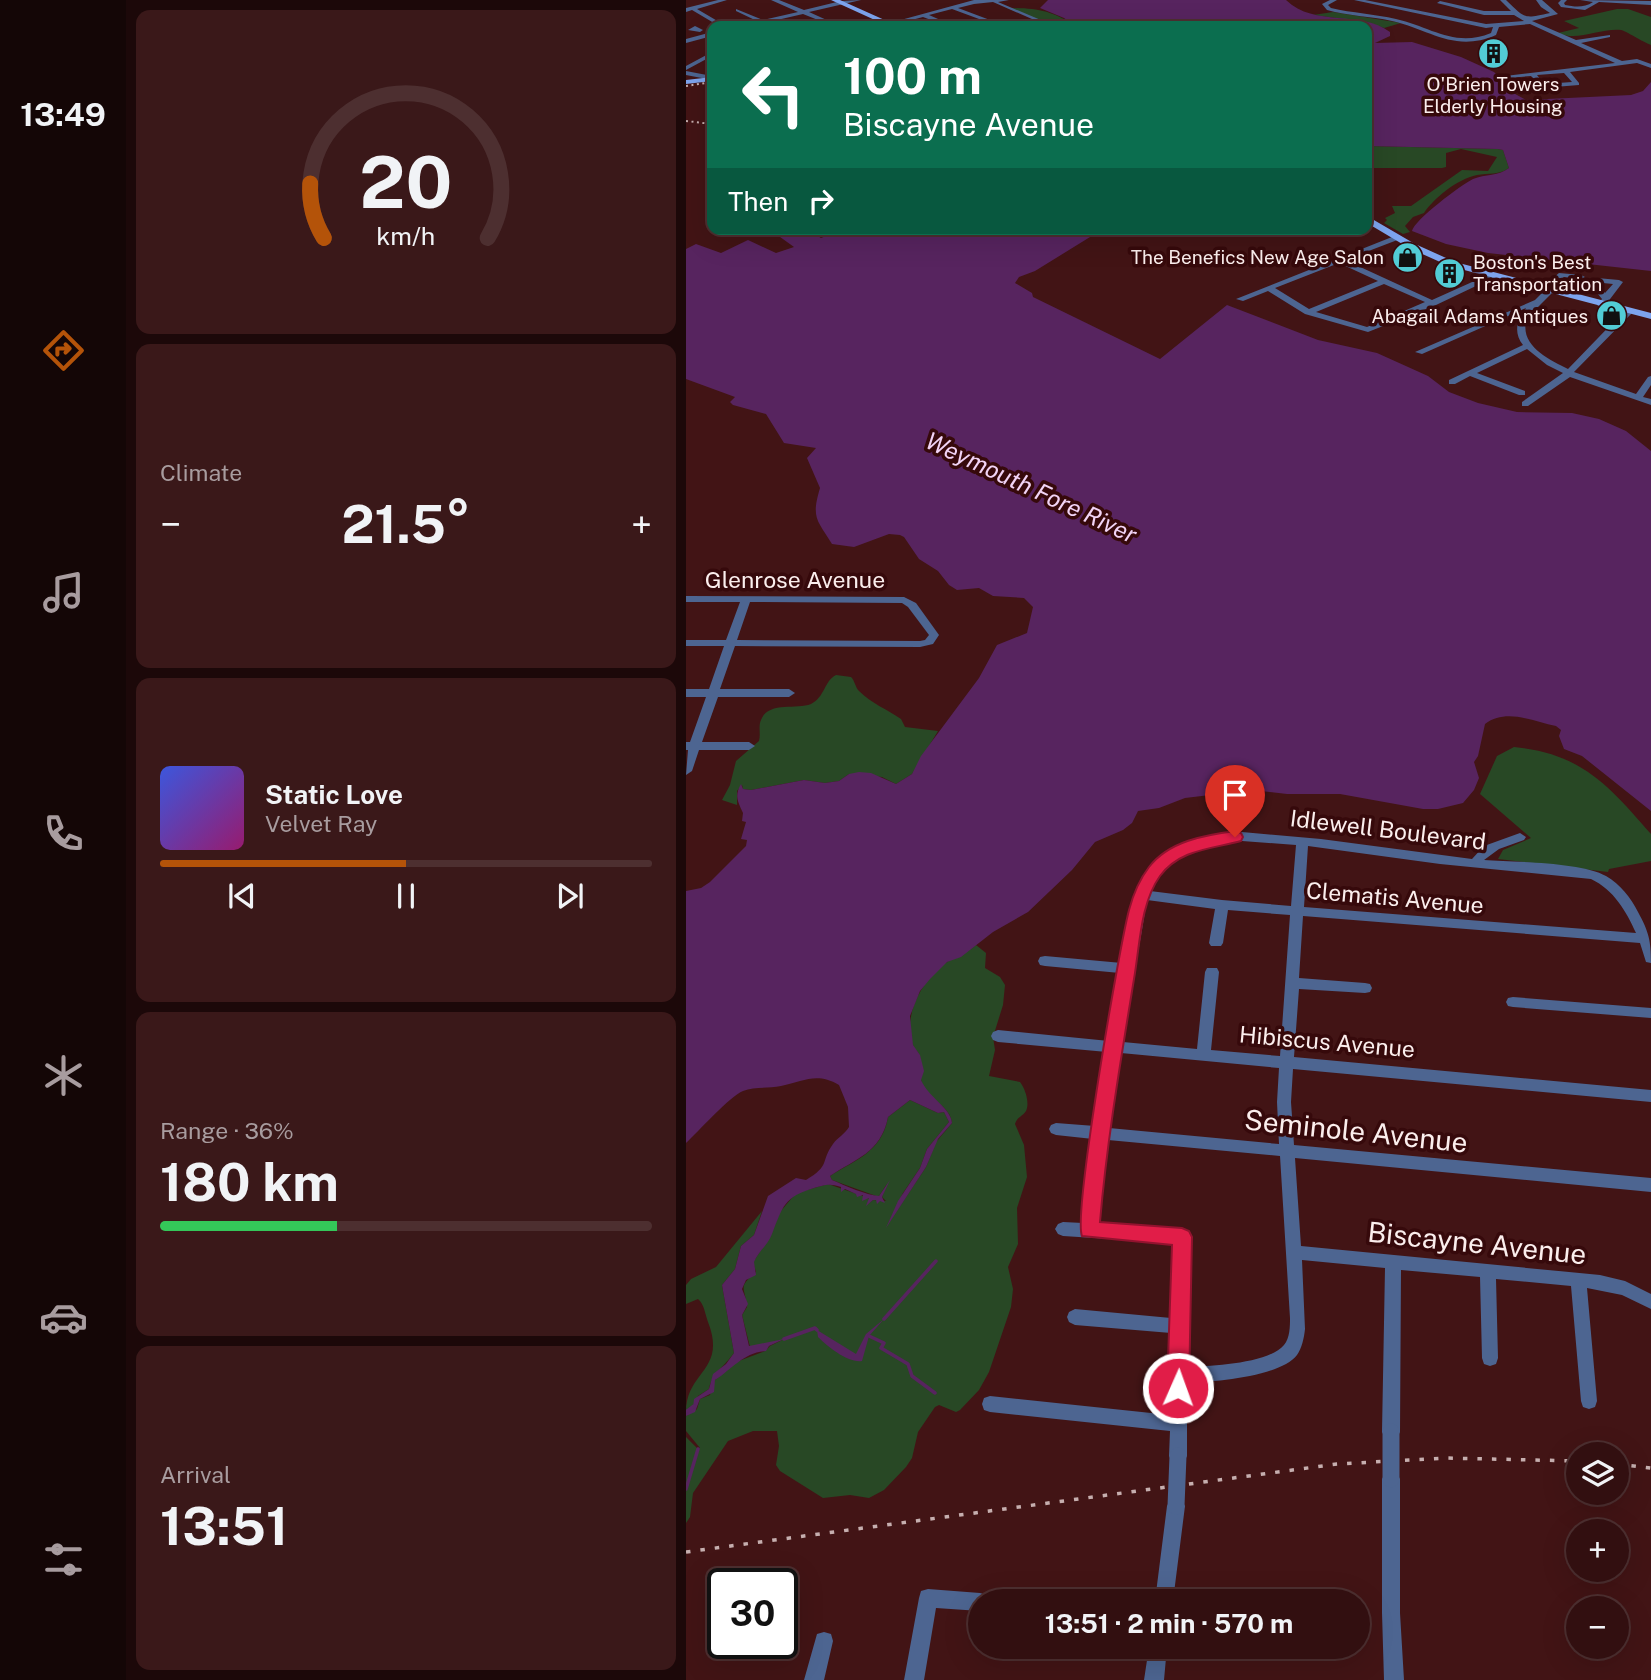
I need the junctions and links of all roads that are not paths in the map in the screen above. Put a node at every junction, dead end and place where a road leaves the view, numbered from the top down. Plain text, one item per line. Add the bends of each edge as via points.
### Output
1 (724, 0) edge
2 (774, 0) edge
3 (858, 0) edge
4 (1006, 0) edge
5 (1357, 0) edge
6 (1450, 0) edge
7 (1503, 0) edge
8 (1539, 0) edge
9 (1564, 0) edge
10 (1583, 0) edge
11 (686, 1) edge
12 (985, 1) edge
13 (1329, 1) edge
14 (839, 2) edge
15 (1597, 2) edge
16 (1650, 2) edge
17 (1440, 3) junction
18 (938, 5) dead end
19 (954, 7) junction
20 (693, 8) edge
21 (947, 9) junction
22 (738, 10) dead end
23 (1418, 11) junction
24 (804, 12) junction
25 (1514, 13) junction
26 (924, 15) junction
27 (1022, 15) junction
28 (1012, 17) dead end
29 (1395, 20) junction
30 (715, 21) edge
31 (766, 21) joint
32 (825, 21) edge
33 (880, 21) edge
34 (906, 21) edge
35 (939, 21) edge
36 (990, 21) edge
37 (1038, 21) edge
38 (1528, 21) junction
39 (1496, 26) junction
40 (1571, 29) dead end
41 (698, 31) dead end
42 (1555, 33) junction
43 (707, 34) edge
44 (707, 36) edge
45 (1608, 36) dead end
46 (688, 40) edge
47 (1574, 42) junction
48 (699, 44) dead end
49 (707, 54) edge
50 (686, 56) edge
51 (698, 62) junction
52 (1621, 63) junction
53 (1647, 63) edge
54 (686, 70) edge
55 (1565, 71) junction
56 (1533, 74) junction
57 (707, 76) edge
58 (1508, 76) dead end
59 (707, 79) edge
60 (686, 82) edge
61 (1372, 222) edge
62 (1398, 237) junction
63 (1339, 260) junction
64 (1493, 276) junction
65 (1581, 277) dead end
66 (1384, 281) junction
67 (1269, 288) junction
68 (1545, 293) junction
69 (1240, 299) dead end
70 (1433, 303) junction
71 (1308, 312) junction
72 (1629, 312) junction
73 (1651, 316) edge
74 (1494, 320) junction
75 (1512, 328) junction
76 (1527, 346) junction
77 (1419, 352) dead end
78 (1457, 364) dead end
79 (1471, 372) junction
80 (1569, 373) junction
81 (1651, 379) edge
82 (1452, 382) dead end
83 (1522, 393) dead end
84 (1638, 398) junction
85 (1651, 402) edge
86 (1525, 404) dead end
87 (686, 599) edge
88 (746, 599) junction
89 (686, 643) edge
90 (730, 643) junction
91 (686, 693) edge
92 (713, 693) junction
93 (789, 693) dead end
94 (690, 746) edge
95 (749, 746) dead end
96 (686, 771) edge
97 (1520, 837) dead end
98 (1302, 841) junction
99 (1476, 863) junction
100 (1142, 895) junction
101 (1222, 905) junction
102 (1297, 911) junction
103 (1644, 939) junction
104 (1216, 943) dead end
105 (1651, 958) edge
106 (1045, 961) dead end
107 (1128, 969) junction
108 (1212, 972) dead end
109 (1291, 983) junction
110 (1365, 988) dead end
111 (1513, 1002) dead end
112 (1651, 1013) edge
113 (998, 1036) dead end
114 (1114, 1046) junction
115 (1203, 1055) junction
116 (1285, 1061) junction
117 (1651, 1096) edge
118 (1056, 1129) dead end
119 (1101, 1133) junction
120 (1286, 1151) junction
121 (1651, 1185) edge
122 (1063, 1229) dead end
123 (1090, 1230) junction
124 (1294, 1252) junction
125 (1393, 1261) junction
126 (1488, 1271) junction
127 (1578, 1280) junction
128 (1651, 1302) edge
129 (1075, 1317) dead end
130 (1179, 1326) junction
131 (1288, 1354) joint
132 (1490, 1358) dead end
133 (1178, 1375) junction
134 (1589, 1401) dead end
135 (990, 1404) dead end
136 (1178, 1424) junction
137 (1178, 1456) joint
138 (1176, 1506) joint
139 (1166, 1589) edge
140 (968, 1601) edge
141 (824, 1641) dead end
142 (1157, 1659) edge
143 (814, 1680) edge
144 (914, 1680) edge
145 (1154, 1680) edge
146 (1394, 1680) edge

1 - 20 street
2 - 24 street
3 - 14 street
4 - 12 street
5 - 23 street
6 - 17 street
7 - 25 street
8 - 38 street via 1555,14
9 - 15 street via 1563,6 1577,9
10 - 15 street
11 - 20 street
12 - 19 street
12 - 27 street
13 - 29 street via 1326,7 1336,11
14 - 24 street
14 - 33 main road
15 - 16 street
17 - 23 street
17 - 25 street via 1484,13
18 - 21 street
19 - 21 street
19 - 36 street
20 - 30 street
21 - 26 street
22 - 31 street
23 - 29 street
23 - 39 street
24 - 31 street
24 - 32 street
25 - 38 street
26 - 34 street
26 - 35 street
27 - 28 street
27 - 37 street
29 - 39 street via 1433,36 1457,40 1486,38 1494,34
38 - 39 street
38 - 42 street
40 - 42 street
41 - 43 street
42 - 47 street
44 - 46 street
45 - 47 street
46 - 48 street
47 - 52 street
49 - 51 street
50 - 51 street
51 - 54 street
52 - 53 street
52 - 55 street
54 - 57 street
55 - 56 street
55 - 56 street via 1577,85 1543,86
56 - 58 street
59 - 60 main road
61 - 62 main road
62 - 63 street
62 - 64 main road via 1436,257
63 - 66 street
63 - 67 street
64 - 68 main road
64 - 70 street
65 - 68 street via 1562,275
66 - 70 street
66 - 71 street
67 - 69 street
67 - 71 street
68 - 72 main road via 1604,301
68 - 74 street
68 - 75 street
70 - 71 street via 1368,330
72 - 73 main road
72 - 80 street
74 - 75 street
74 - 77 street
75 - 76 street
76 - 79 street
76 - 80 street
78 - 79 street
79 - 82 street
79 - 83 street
80 - 84 street
80 - 86 street
81 - 84 street
84 - 85 street
87 - 88 street, Glenrose Avenue
88 - 90 street
88 - 90 street, Glenrose Avenue via 904,600 934,635 929,642
89 - 90 street
90 - 92 street
91 - 92 street
92 - 93 street
92 - 94 street
94 - 95 street
94 - 96 street
97 - 99 street via 1488,849
98 - 99 street, Idlewell Boulevard
98 - 100 street, Idlewell Boulevard via 1241,836 1203,841 1164,862
98 - 102 street
99 - 103 street, Idlewell Boulevard via 1601,878 1616,891
100 - 101 street, Clematis Avenue
100 - 107 street, Idlewell Boulevard
101 - 102 street, Clematis Avenue
101 - 104 street
102 - 103 street, Clematis Avenue
102 - 109 street
103 - 105 street, Idlewell Boulevard
106 - 107 street
107 - 114 street, Idlewell Boulevard
108 - 115 street
109 - 110 street
109 - 116 street
111 - 112 street
113 - 114 street, Hibiscus Avenue
114 - 115 street, Hibiscus Avenue
114 - 119 street, Idlewell Boulevard
115 - 116 street, Hibiscus Avenue
116 - 117 street, Hibiscus Avenue
116 - 120 street
118 - 119 street, Seminole Avenue
119 - 120 street, Seminole Avenue
119 - 123 street, Idlewell Boulevard
120 - 121 street, Seminole Avenue
120 - 124 street
122 - 123 street
123 - 130 street via 1182,1237
124 - 125 street, Biscayne Avenue
124 - 131 street via 1297,1329
125 - 126 street, Biscayne Avenue
125 - 146 street, bridge
126 - 127 street, Biscayne Avenue
126 - 132 street
127 - 128 street, Biscayne Avenue via 1612,1284
127 - 134 street
129 - 130 street
130 - 133 street
131 - 133 street via 1267,1364
133 - 136 street
135 - 136 street
136 - 137 street
137 - 138 street, bridge
138 - 139 street
140 - 144 street via 928,1598
141 - 143 street
142 - 145 street

